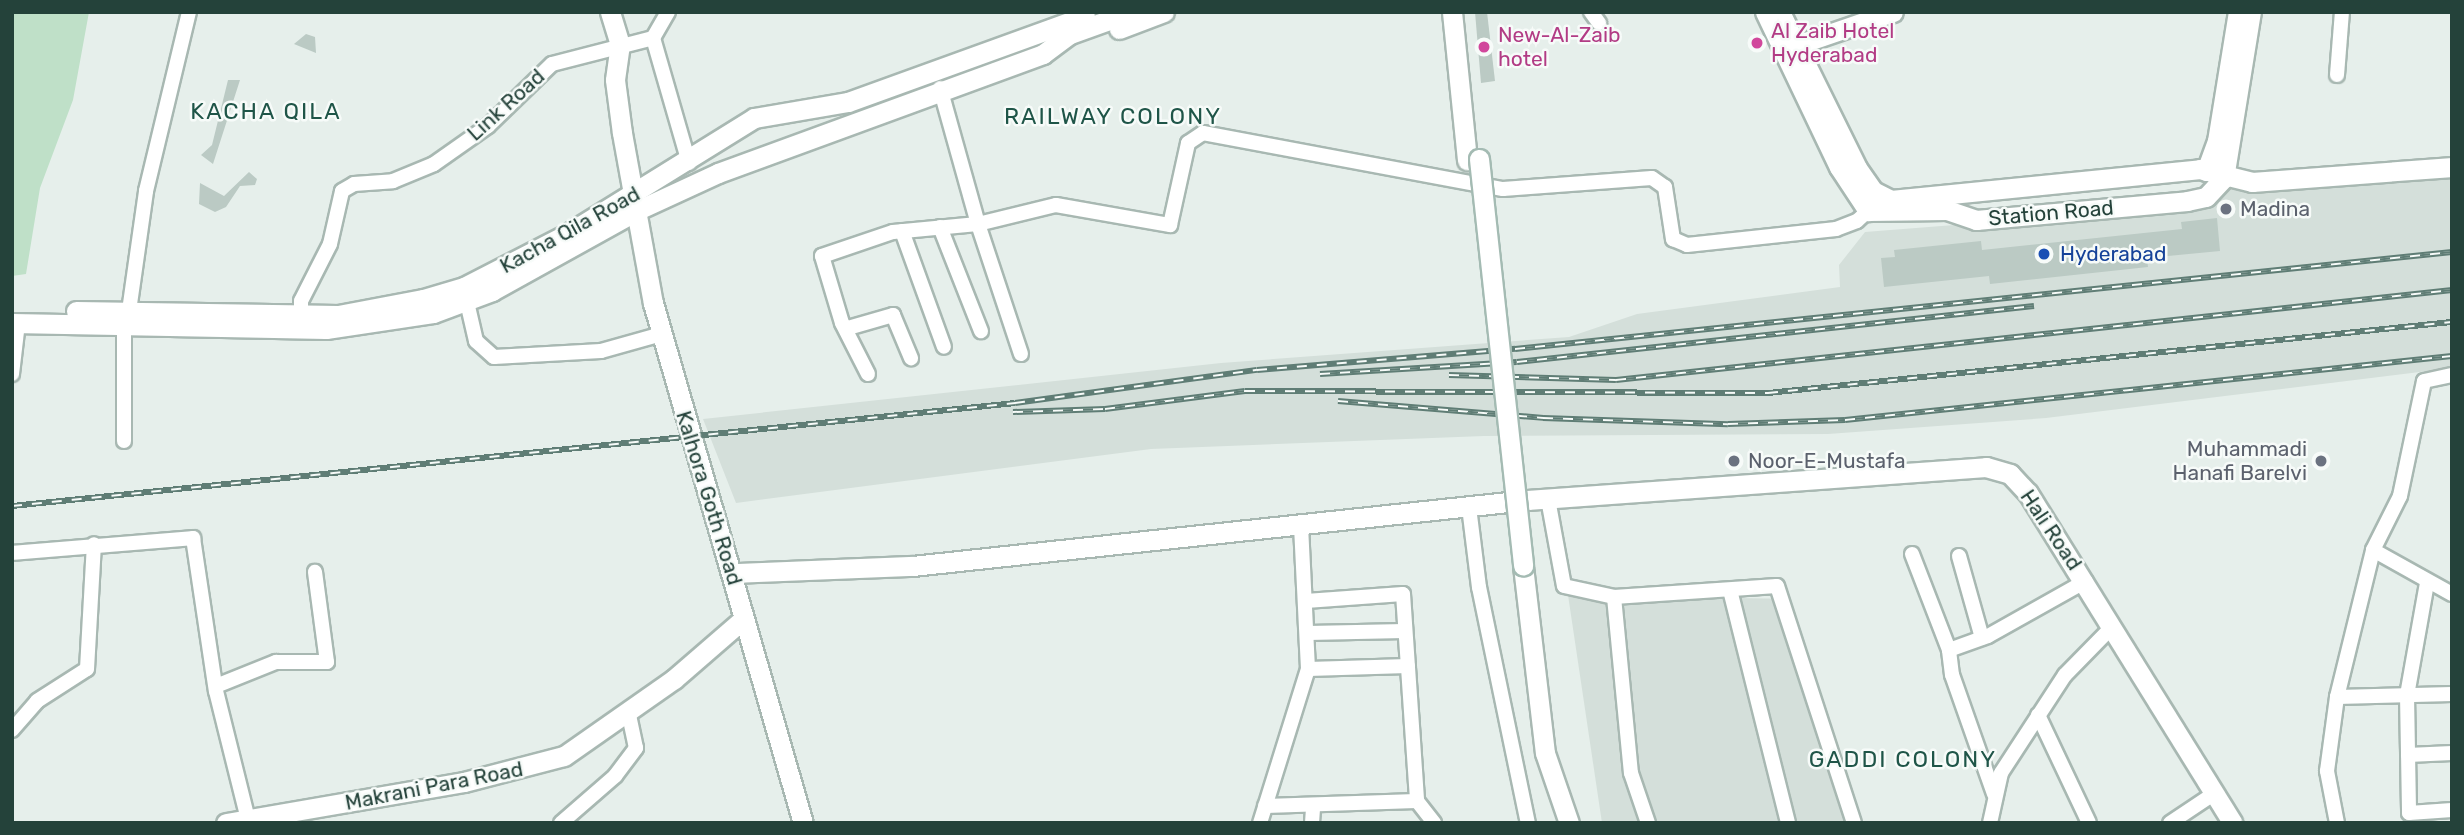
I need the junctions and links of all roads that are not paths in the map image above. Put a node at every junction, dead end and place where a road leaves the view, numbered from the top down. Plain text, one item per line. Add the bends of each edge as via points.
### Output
1 (189, 12) edge
2 (610, 12) edge
3 (668, 12) edge
4 (1131, 12) edge
5 (1164, 12) edge
6 (1452, 12) edge
7 (1465, 12) edge
8 (1765, 12) edge
9 (1780, 12) edge
10 (1893, 12) edge
11 (2238, 12) edge
12 (2251, 12) edge
13 (2342, 12) edge
14 (1084, 25) edge
15 (1032, 35) junction
16 (653, 38) junction
17 (620, 44) junction
18 (1788, 48) junction
19 (1043, 54) junction
20 (2337, 75) dead end
21 (940, 88) junction
22 (706, 151) junction
23 (1473, 160) junction
24 (689, 163) junction
25 (2452, 167) edge
26 (718, 173) junction
27 (2215, 174) junction
28 (636, 202) junction
29 (1875, 204) junction
30 (978, 224) junction
31 (940, 227) junction
32 (902, 231) junction
33 (467, 302) junction
34 (301, 315) junction
35 (126, 318) junction
36 (14, 319) edge
37 (848, 328) junction
38 (981, 331) dead end
39 (662, 334) junction
40 (944, 347) dead end
41 (1021, 355) dead end
42 (911, 358) dead end
43 (868, 373) dead end
44 (12, 374) edge
45 (2452, 375) edge
46 (124, 441) dead end
47 (1548, 499) junction
48 (1469, 507) junction
49 (1301, 527) junction
50 (94, 544) junction
51 (2373, 550) junction
52 (12, 553) edge
53 (1912, 554) dead end
54 (1959, 555) dead end
55 (1518, 566) junction
56 (315, 572) dead end
57 (734, 573) junction
58 (2086, 581) junction
59 (2427, 583) junction
60 (1730, 590) junction
61 (2452, 594) edge
62 (1614, 597) junction
63 (1306, 601) junction
64 (742, 620) junction
65 (2112, 627) junction
66 (1405, 631) junction
67 (1308, 634) junction
68 (1982, 638) junction
69 (1949, 650) junction
70 (1408, 666) junction
71 (1308, 669) junction
72 (216, 687) junction
73 (2452, 694) edge
74 (2407, 695) junction
75 (2337, 697) junction
76 (629, 714) junction
77 (2038, 715) junction
78 (12, 730) edge
79 (2452, 752) edge
80 (2408, 755) junction
81 (2215, 793) junction
82 (1994, 794) junction
83 (1417, 801) junction
84 (1265, 806) junction
85 (1313, 807) junction
86 (2452, 810) edge
87 (248, 819) junction
88 (226, 823) edge
89 (561, 823) edge
90 (803, 823) edge
91 (1260, 823) edge
92 (1312, 823) edge
93 (1434, 823) edge
94 (1528, 823) edge
95 (1556, 823) edge
96 (1569, 823) edge
97 (1648, 823) edge
98 (1788, 823) edge
99 (1854, 823) edge
100 (1990, 823) edge
101 (2090, 823) edge
102 (2170, 823) edge
103 (2233, 823) edge
104 (2337, 823) edge

1 - 35 street via 146,191
2 - 17 street
3 - 16 street
4 - 14 street, Kacha Qila Road
5 - 19 street
6 - 23 street
7 - 23 street
8 - 18 street
9 - 18 street
10 - 18 street
11 - 27 street
12 - 27 street
13 - 20 street
14 - 15 street, Kacha Qila Road
14 - 15 street
14 - 19 street
15 - 22 street, Kacha Qila Road via 848,102 754,118
16 - 17 street, Link Road
16 - 24 street
17 - 28 street, Kalhora Goth Road via 615,80
17 - 34 street, Link Road via 552,64 488,126 434,164 393,181 354,184 342,191 330,244 301,301
18 - 29 street
19 - 21 street
21 - 26 street
21 - 30 street
22 - 24 street, Kacha Qila Road
22 - 26 street via 722,158
23 - 55 street
24 - 28 street, Kacha Qila Road
25 - 27 street, Station Road via 2252,182
26 - 28 street
27 - 29 street, Station Road
27 - 29 street, Station Road via 2206,197 2187,201 1976,220 1947,210
28 - 33 street, Kacha Qila Road
28 - 34 street, Kacha Qila Road via 464,287 365,313
28 - 39 street, Kalhora Goth Road
29 - 30 street via 1836,229 1687,245 1673,239 1664,187 1652,178 1503,189 1203,133 1188,143 1170,225 1056,205
30 - 31 street
30 - 41 street
31 - 32 street
31 - 38 street
32 - 37 street via 822,256 842,323
32 - 40 street
33 - 35 street, Kacha Qila Road via 360,328
33 - 39 street via 476,341 494,357 601,351
34 - 35 street, Kacha Qila Road
35 - 36 street, Kacha Qila Road
35 - 46 street
36 - 44 street
37 - 42 street via 893,315
37 - 43 street
39 - 57 street, Kalhora Goth Road
45 - 51 street via 2424,381 2400,496
47 - 48 street, Hali Road
47 - 58 street, Hali Road via 1986,467 2010,474 2028,493
47 - 62 street via 1564,586
48 - 49 street, Hali Road
48 - 94 street via 1479,587
49 - 57 street, Hali Road via 912,566
49 - 63 street
50 - 52 street
50 - 72 street via 193,538
50 - 78 street via 87,669 37,701
51 - 59 street
51 - 75 street
53 - 69 street
54 - 68 street
55 - 95 street via 1529,733
55 - 96 street via 1545,753
56 - 72 street via 327,662 276,662
57 - 64 street, Kalhora Goth Road
58 - 65 street, Hali Road
58 - 68 street
59 - 61 street
59 - 74 street
60 - 62 street
60 - 98 street
60 - 99 street via 1777,586
62 - 97 street via 1629,760
63 - 66 street via 1403,594
63 - 67 street
64 - 76 street, Makrani Para Road
64 - 90 street, Kalhora Goth Road
65 - 77 street via 2065,675
65 - 81 street, Hali Road
66 - 67 street
66 - 70 street
67 - 71 street
68 - 69 street
69 - 82 street via 1952,675
70 - 71 street
70 - 83 street
71 - 84 street
72 - 87 street
73 - 74 street
74 - 75 street
74 - 80 street
75 - 104 street via 2327,771
76 - 87 street, Makrani Para Road via 564,756 534,767
76 - 89 street via 636,748 615,776
77 - 82 street via 2001,773
77 - 101 street
79 - 80 street
80 - 86 street via 2409,813
81 - 102 street
81 - 103 street, Hali Road
82 - 100 street
83 - 85 street
83 - 93 street
84 - 85 street
84 - 91 street
85 - 92 street
87 - 88 street, Makrani Para Road

